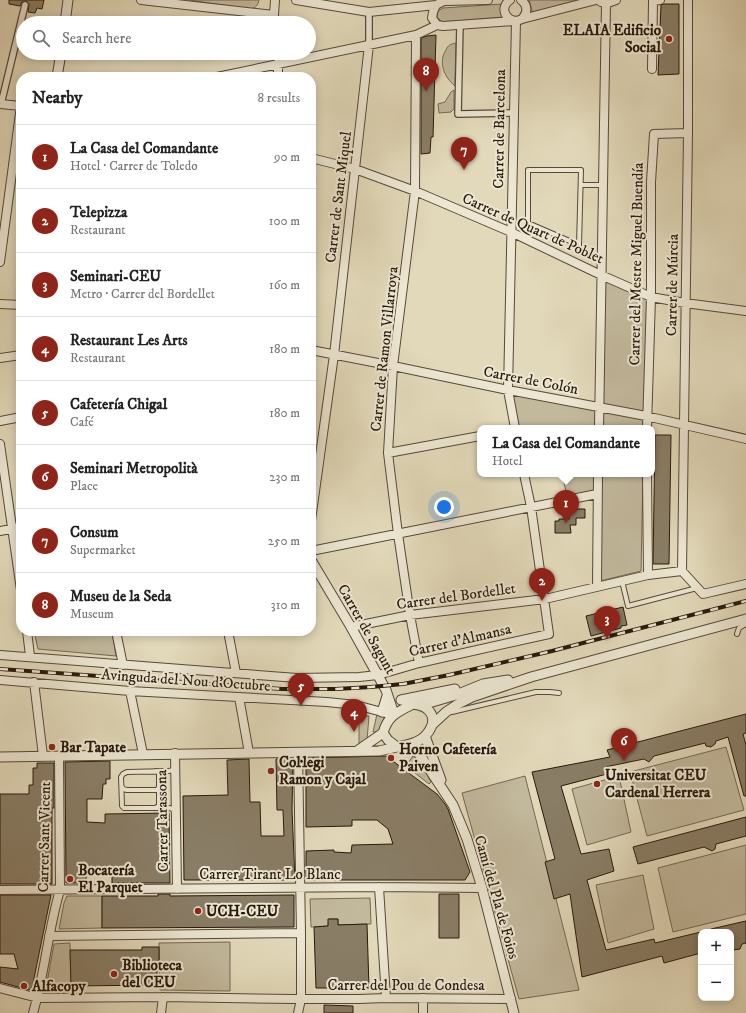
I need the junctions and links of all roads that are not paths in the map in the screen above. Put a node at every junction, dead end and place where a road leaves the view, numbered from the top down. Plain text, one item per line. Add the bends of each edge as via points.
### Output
1 (68, 0) edge
2 (136, 0) edge
3 (141, 0) edge
4 (275, 0) edge
5 (296, 0) edge
6 (488, 0) edge
7 (510, 0) edge
8 (521, 0) edge
9 (596, 0) edge
10 (616, 0) edge
11 (688, 0) edge
12 (656, 1) edge
13 (441, 2) edge
14 (606, 3) junction
15 (25, 5) dead end
16 (369, 12) junction
17 (22, 16) edge
18 (66, 16) edge
19 (254, 16) edge
20 (275, 16) edge
21 (517, 20) junction
22 (437, 25) junction
23 (460, 25) junction
24 (416, 35) junction
25 (16, 41) edge
26 (369, 45) junction
27 (316, 56) edge
28 (60, 60) edge
29 (278, 60) edge
30 (297, 60) edge
31 (278, 64) junction
32 (652, 69) dead end
33 (59, 72) edge
34 (240, 72) edge
35 (278, 72) edge
36 (0, 104) edge
37 (16, 106) edge
38 (514, 113) junction
39 (688, 132) junction
40 (16, 143) edge
41 (316, 159) edge
42 (355, 169) junction
43 (581, 185) junction
44 (602, 185) junction
45 (415, 191) junction
46 (511, 232) junction
47 (0, 262) edge
48 (601, 275) junction
49 (651, 297) junction
50 (685, 303) junction
51 (0, 304) edge
52 (16, 305) edge
53 (746, 311) edge
54 (316, 351) edge
55 (334, 355) junction
56 (16, 356) edge
57 (0, 358) edge
58 (393, 366) junction
59 (508, 390) junction
60 (599, 407) junction
61 (646, 416) junction
62 (16, 418) edge
63 (0, 421) edge
64 (514, 425) edge
65 (599, 425) edge
66 (647, 425) edge
67 (685, 425) junction
68 (477, 437) edge
69 (746, 439) edge
70 (0, 444) edge
71 (388, 453) junction
72 (316, 470) edge
73 (525, 477) edge
74 (598, 477) edge
75 (647, 477) edge
76 (597, 494) junction
77 (531, 507) junction
78 (12, 528) junction
79 (16, 528) edge
80 (0, 531) edge
81 (398, 534) junction
82 (316, 550) edge
83 (16, 556) edge
84 (316, 568) edge
85 (682, 571) junction
86 (648, 575) junction
87 (622, 581) junction
88 (746, 584) edge
89 (597, 587) junction
90 (697, 588) junction
91 (545, 599) junction
92 (410, 615) junction
93 (746, 619) edge
94 (746, 624) edge
95 (352, 627) junction
96 (737, 634) dead end
97 (28, 636) edge
98 (117, 636) edge
99 (229, 636) edge
100 (0, 655) edge
101 (30, 656) junction
102 (419, 663) junction
103 (123, 665) junction
104 (236, 673) junction
105 (378, 674) junction
106 (531, 677) junction
107 (0, 680) edge
108 (34, 682) junction
109 (483, 684) junction
110 (130, 691) junction
111 (387, 692) junction
112 (559, 693) dead end
113 (239, 697) junction
114 (401, 700) junction
115 (418, 704) junction
116 (382, 712) junction
117 (446, 712) junction
118 (394, 714) junction
119 (432, 725) junction
120 (384, 734) junction
121 (425, 736) junction
122 (411, 745) junction
123 (397, 747) junction
124 (357, 751) junction
125 (298, 752) junction
126 (175, 753) junction
127 (249, 753) junction
128 (143, 754) junction
129 (43, 756) junction
130 (59, 756) junction
131 (0, 757) edge
132 (175, 767) junction
133 (156, 771) junction
134 (121, 785) junction
135 (160, 787) junction
136 (445, 791) junction
137 (155, 808) junction
138 (176, 814) junction
139 (379, 887) junction
140 (300, 888) junction
141 (482, 888) junction
142 (176, 889) junction
143 (0, 890) edge
144 (60, 890) junction
145 (302, 933) junction
146 (49, 936) junction
147 (0, 988) edge
148 (164, 997) junction
149 (38, 998) junction
150 (386, 998) junction
151 (423, 998) junction
152 (301, 999) junction
153 (511, 1000) junction
154 (33, 1013) edge
155 (161, 1013) edge
156 (298, 1013) edge
157 (423, 1013) edge
158 (514, 1013) edge

1 - 18 street
2 - 3 street
3 - 19 street
4 - 20 street
5 - 16 street
6 - 13 street
7 - 21 street via 504,7 504,13 508,19
8 - 21 street, Carrer de Barcelona via 526,12
9 - 14 street
9 - 21 street
10 - 14 street
11 - 39 street, Carrer de Múrcia
12 - 32 street
13 - 16 street
13 - 22 street via 432,12 432,18
14 - 44 street
15 - 17 street
16 - 26 street
21 - 23 street
21 - 38 street, Carrer de Barcelona
22 - 23 street
22 - 24 street
23 - 38 street via 458,114
24 - 26 street
24 - 45 street, Carrer de Ramon Villarroya
25 - 36 street
26 - 27 street
26 - 42 street, Carrer de Sant Miquel
28 - 33 street
29 - 31 street
30 - 31 street
31 - 34 street
31 - 35 street
36 - 37 street
38 - 46 street, Carrer de Barcelona
39 - 49 street, Carrer del Mestre Miguel Buendía via 654,134 651,182
39 - 50 street, Carrer de Múrcia
40 - 47 street
41 - 42 street, Carrer de Quart de Poblet
42 - 45 street, Carrer de Quart de Poblet
42 - 55 street, Carrer de Sant Miquel
43 - 43 lane via 581,170 528,170 528,223 579,245
43 - 44 lane
44 - 48 street
45 - 46 street, Carrer de Quart de Poblet
45 - 58 street, Carrer de Ramon Villarroya
46 - 48 street, Carrer de Quart de Poblet
46 - 59 street, Carrer de Barcelona
48 - 49 street, Carrer de Quart de Poblet
48 - 60 street
49 - 50 street, Carrer de Quart de Poblet
49 - 61 street, Carrer del Mestre Miguel Buendía
50 - 53 street, Carrer de Quart de Poblet
50 - 67 street, Carrer de Múrcia
51 - 52 street
54 - 55 street, Carrer de Colón
55 - 58 street, Carrer de Colón
55 - 72 street, Carrer de Sant Miquel
56 - 57 street
58 - 59 street, Carrer de Colón
58 - 71 street, Carrer de Ramon Villarroya
59 - 60 street, Carrer de Colón
59 - 64 street, Carrer de Barcelona
60 - 61 street, Carrer de Colón
60 - 65 street
61 - 66 street, Carrer del Mestre Miguel Buendía
61 - 67 street, Carrer de Colón
62 - 63 street
67 - 69 street, Carrer de Colón
67 - 85 street, Carrer de Múrcia
68 - 71 street
70 - 78 street
71 - 81 street, Carrer de Ramon Villarroya
73 - 77 street
74 - 76 street
75 - 86 street
76 - 77 street
76 - 89 street
77 - 81 street
77 - 91 street
78 - 79 street
78 - 80 street
78 - 83 street
81 - 82 street
81 - 92 street, Carrer de Ramon Villarroya
84 - 95 street, Carrer de Sagunt
85 - 86 street, Carrer del Bordellet
85 - 90 street
86 - 87 street, Carrer del Bordellet
87 - 89 street, Carrer del Bordellet
87 - 90 lane via 628,606
88 - 90 street via 703,594
89 - 91 street, Carrer del Bordellet
91 - 92 street, Carrer del Bordellet
91 - 102 street, Carrer d'Almansa via 549,634
92 - 95 street, Carrer del Bordellet
92 - 102 street, Carrer de Ramon Villarroya
93 - 106 street
94 - 96 lane via 739,628
95 - 105 street, Carrer de Sagunt
97 - 101 street
98 - 103 street
99 - 104 street
100 - 101 street, Avinguda del Nou d'Octubre
101 - 103 street, Avinguda del Nou d'Octubre
102 - 105 street, Carrer d'Almansa
103 - 104 street, Avinguda del Nou d'Octubre
104 - 105 street, Avinguda del Nou d'Octubre via 297,678 359,677
105 - 111 street, Carrer de Sagunt
106 - 109 street
106 - 117 street via 472,697
107 - 108 street, Avinguda del Nou d'Octubre
108 - 110 street, Avinguda del Nou d'Octubre
108 - 129 street
109 - 114 street
109 - 115 street via 456,695
110 - 113 street, Avinguda del Nou d'Octubre
110 - 128 street
111 - 114 street
111 - 116 street
111 - 118 street, Carrer de Sagunt
112 - 117 lane via 536,692
113 - 116 street, Avinguda del Nou d'Octubre via 356,705
113 - 127 street
114 - 115 street
115 - 118 street
115 - 119 street via 429,710
116 - 118 street, Avinguda del Nou d'Octubre
117 - 119 street
118 - 120 street via 386,724
119 - 121 street
120 - 123 street
120 - 124 street
121 - 122 street
121 - 136 street, Camí del Pla de Foios
122 - 123 street
122 - 136 street, Camí del Pla de Foios
123 - 124 street via 379,751
124 - 125 street
125 - 127 street
125 - 140 street
126 - 127 street
126 - 128 street
126 - 132 street, Carrer Tarassona
128 - 130 street
129 - 130 street
129 - 131 street
130 - 144 street, Carrer Sant Vicent
132 - 133 lane via 171,771
132 - 138 street, Carrer Tarassona
133 - 134 lane via 124,773
133 - 135 lane via 159,772
134 - 135 lane via 127,790 157,790
134 - 137 lane via 124,808
135 - 137 lane via 159,806
136 - 141 street, Camí del Pla de Foios via 467,839
137 - 138 lane via 173,809
138 - 142 street, Carrer Tarassona
139 - 140 street, Carrer Tirant Lo Blanc
139 - 141 street, Carrer Tirant Lo Blanc
139 - 150 street
140 - 142 street, Carrer Tirant Lo Blanc
140 - 145 street
141 - 153 street, Camí del Pla de Foios
142 - 144 street, Carrer Tirant Lo Blanc
143 - 144 street, Carrer Tirant Lo Blanc
144 - 146 street, Carrer Sant Vicent
145 - 146 street
145 - 152 street
146 - 149 street, Carrer Sant Vicent
147 - 149 street, Carrer del Pou de Condesa
148 - 149 street, Carrer del Pou de Condesa
148 - 152 street, Carrer del Pou de Condesa
148 - 155 street
149 - 154 street, Carrer Sant Vicent
150 - 151 street, Carrer del Pou de Condesa
150 - 152 street, Carrer del Pou de Condesa
151 - 153 street, Carrer del Pou de Condesa
151 - 157 street
152 - 156 street
153 - 158 street, Camí del Pla de Foios

